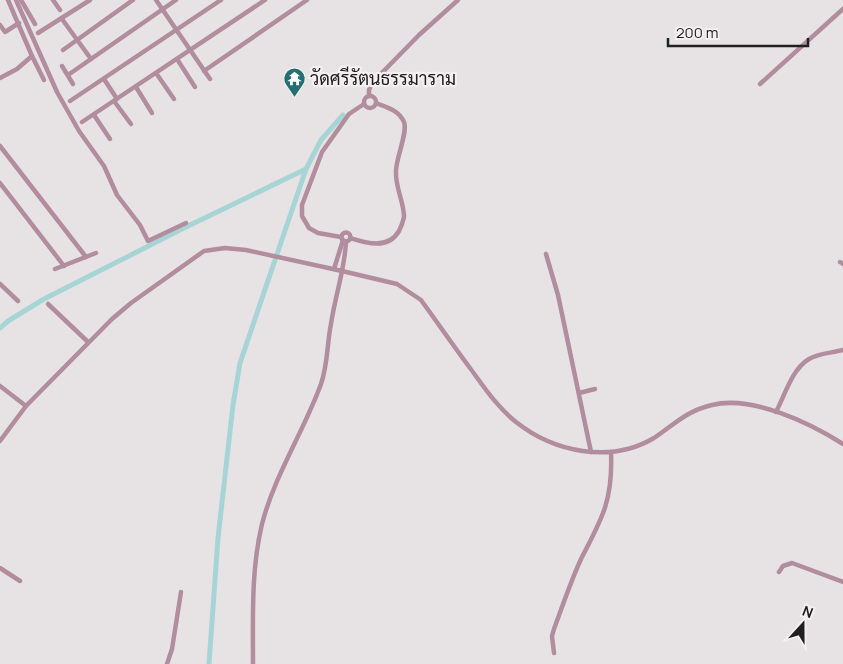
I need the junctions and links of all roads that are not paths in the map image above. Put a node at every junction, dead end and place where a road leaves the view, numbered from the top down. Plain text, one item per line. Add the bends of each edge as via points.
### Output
1 (8, 0) edge
2 (16, 0) edge
3 (21, 0) edge
4 (53, 0) edge
5 (90, 0) edge
6 (133, 0) edge
7 (156, 0) edge
8 (176, 0) edge
9 (221, 0) edge
10 (265, 0) edge
11 (458, 0) edge
12 (303, 1) edge
13 (843, 9) edge
14 (60, 10) dead end
15 (162, 10) junction
16 (62, 19) junction
17 (19, 23) junction
18 (35, 24) dead end
19 (0, 25) edge
20 (177, 30) junction
21 (38, 34) dead end
22 (78, 39) junction
23 (63, 50) dead end
24 (190, 50) junction
25 (32, 56) junction
26 (91, 59) junction
27 (177, 59) junction
28 (62, 66) dead end
29 (204, 71) junction
30 (156, 73) junction
31 (68, 75) junction
32 (0, 78) edge
33 (104, 79) junction
34 (210, 79) dead end
35 (44, 80) dead end
36 (73, 84) dead end
37 (760, 84) dead end
38 (136, 87) junction
39 (195, 87) dead end
40 (369, 96) junction
41 (116, 100) junction
42 (174, 100) dead end
43 (70, 102) dead end
44 (376, 103) junction
45 (364, 104) junction
46 (152, 113) dead end
47 (94, 115) junction
48 (82, 122) dead end
49 (131, 124) dead end
50 (110, 139) dead end
51 (0, 146) edge
52 (0, 183) edge
53 (186, 222) dead end
54 (345, 239) junction
55 (96, 253) dead end
56 (338, 254) junction
57 (344, 254) junction
58 (546, 254) dead end
59 (86, 257) junction
60 (64, 266) junction
61 (55, 269) dead end
62 (334, 269) junction
63 (342, 271) junction
64 (0, 284) edge
65 (18, 301) dead end
66 (48, 304) dead end
67 (88, 342) junction
68 (843, 350) edge
69 (0, 386) edge
70 (595, 389) dead end
71 (579, 393) junction
72 (26, 406) junction
73 (776, 412) junction
74 (0, 441) edge
75 (843, 444) edge
76 (591, 452) junction
77 (611, 452) junction
78 (0, 568) edge
79 (779, 572) dead end
80 (20, 581) dead end
81 (843, 582) edge
82 (181, 592) dead end
83 (554, 653) dead end
84 (167, 664) edge
85 (253, 664) edge

1 - 17 street
2 - 53 street via 57,92 148,241
3 - 18 street
4 - 14 street
5 - 16 street
6 - 22 street
7 - 15 street
8 - 15 street
9 - 20 street
10 - 24 street
11 - 40 street via 372,83
12 - 29 street
13 - 37 street
15 - 20 street
15 - 26 street
16 - 21 street
16 - 22 street
17 - 19 street via 5,32
17 - 25 street
20 - 24 street
20 - 33 street
22 - 23 street
22 - 26 street
24 - 27 street
24 - 29 street
25 - 32 street
25 - 35 street
26 - 31 street
27 - 30 street
27 - 39 street
28 - 31 street
29 - 34 street
30 - 38 street
30 - 42 street
31 - 36 street
33 - 41 street
33 - 43 street
38 - 41 street
38 - 46 street
40 - 44 street
40 - 45 street
41 - 47 street
41 - 49 street
44 - 45 street via 370,108
44 - 54 street via 397,112 404,122 396,169 403,219 395,237 388,242 370,244
45 - 54 street via 349,114 322,152 302,205 302,216 309,228
47 - 48 street
47 - 50 street
51 - 59 street
52 - 60 street
54 - 56 street
54 - 57 street
55 - 59 street
56 - 57 street
56 - 62 street
57 - 63 street
58 - 71 street
59 - 60 street
60 - 61 street
62 - 63 street
62 - 67 street via 225,248 210,250 199,254 132,303
63 - 76 street via 397,284 409,291 421,300 498,406 516,422 553,443
63 - 85 street via 324,374 277,481 257,548
64 - 65 street
66 - 67 street
67 - 72 street
68 - 73 street via 816,356 802,364
69 - 72 street
70 - 71 street
71 - 76 street
72 - 74 street
73 - 75 street
73 - 77 street via 744,403 713,404 680,418 642,444
76 - 77 street
77 - 83 street via 607,504 554,629
78 - 80 street
79 - 81 street via 792,563
82 - 84 street

